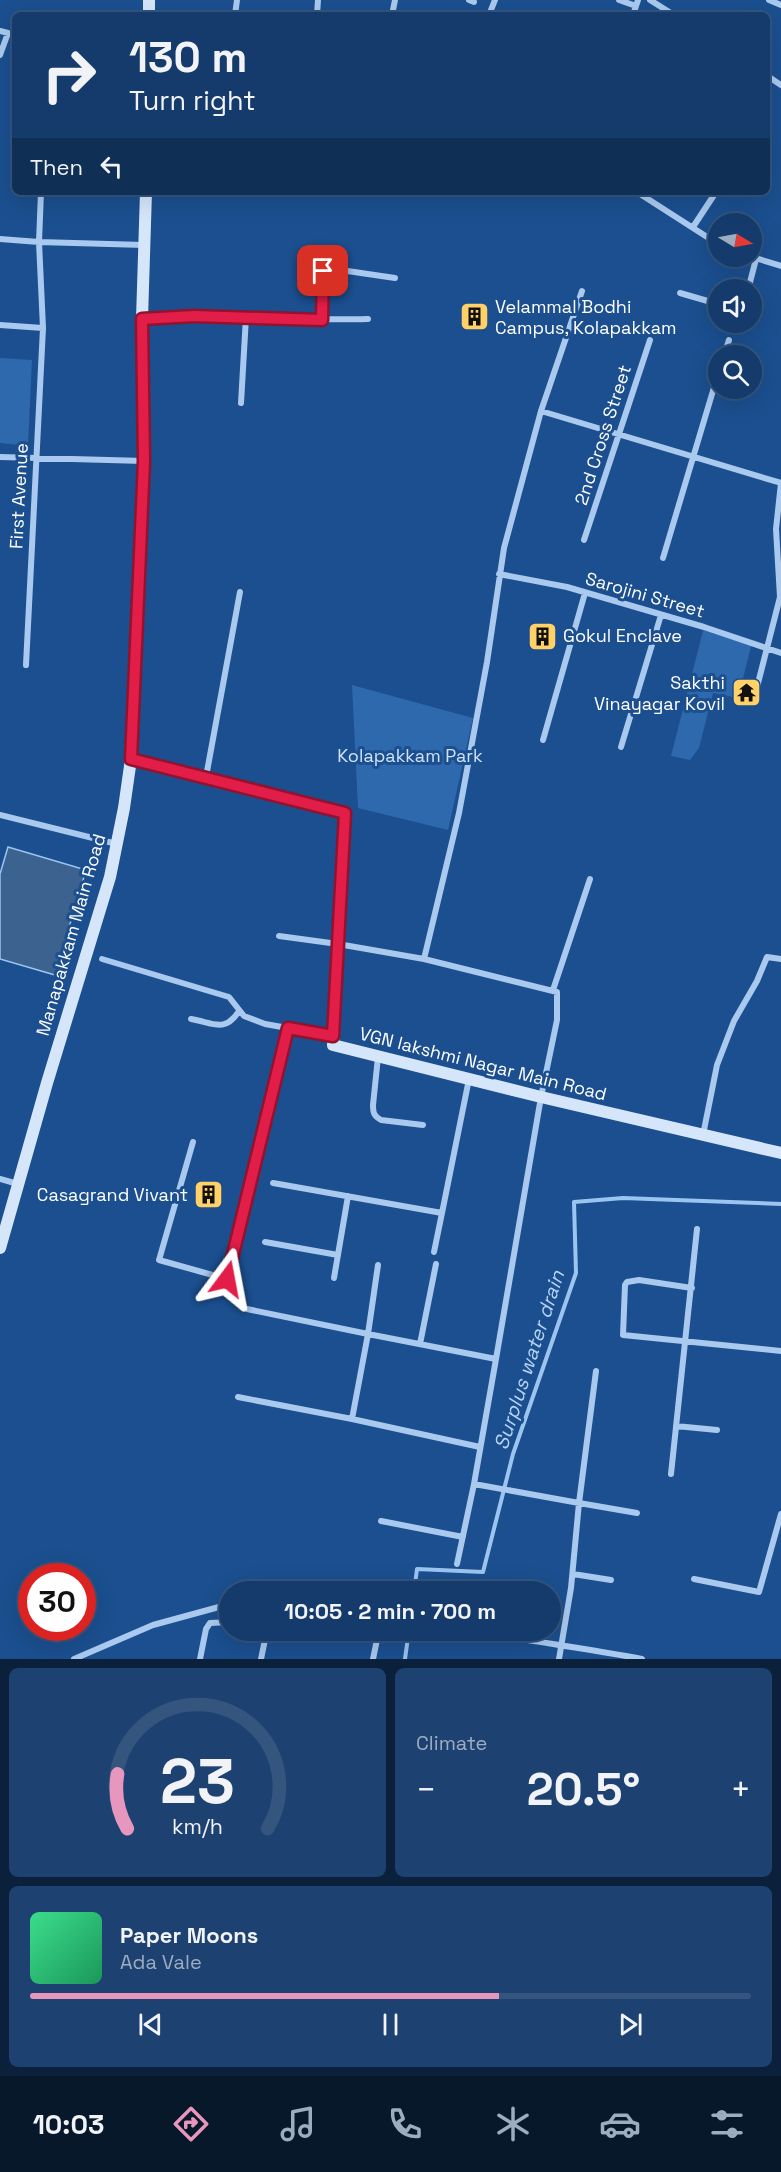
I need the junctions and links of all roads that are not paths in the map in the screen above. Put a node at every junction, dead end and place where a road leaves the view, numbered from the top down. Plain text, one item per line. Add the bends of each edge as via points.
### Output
1 (619, 0) edge
2 (650, 0) edge
3 (770, 0) edge
4 (637, 3) edge
5 (781, 5) edge
6 (669, 12) edge
7 (0, 31) edge
8 (0, 55) edge
9 (41, 195) edge
10 (146, 195) edge
11 (642, 195) edge
12 (714, 195) edge
13 (693, 227) junction
14 (708, 237) edge
15 (0, 239) edge
16 (39, 242) junction
17 (145, 245) junction
18 (762, 261) edge
19 (781, 266) edge
20 (395, 278) dead end
21 (582, 291) dead end
22 (680, 293) dead end
23 (708, 301) edge
24 (246, 317) junction
25 (142, 319) junction
26 (368, 319) dead end
27 (322, 320) junction
28 (0, 325) edge
29 (43, 328) junction
30 (650, 340) dead end
31 (729, 340) dead end
32 (727, 345) edge
33 (710, 399) edge
34 (241, 403) dead end
35 (541, 411) junction
36 (618, 436) junction
37 (693, 456) junction
38 (0, 457) edge
39 (36, 459) junction
40 (144, 461) junction
41 (781, 483) edge
42 (584, 540) dead end
43 (663, 558) dead end
44 (780, 567) edge
45 (499, 574) junction
46 (240, 592) dead end
47 (585, 593) junction
48 (661, 615) junction
49 (768, 650) junction
50 (781, 653) edge
51 (26, 665) dead end
52 (755, 695) dead end
53 (543, 740) dead end
54 (621, 747) dead end
55 (131, 759) junction
56 (206, 777) junction
57 (0, 815) edge
58 (118, 844) junction
59 (590, 879) dead end
60 (279, 936) dead end
61 (338, 944) junction
62 (102, 959) dead end
63 (424, 959) junction
64 (781, 959) edge
65 (553, 990) junction
66 (239, 1011) junction
67 (191, 1019) dead end
68 (288, 1028) junction
69 (333, 1036) junction
70 (378, 1056) junction
71 (469, 1079) junction
72 (541, 1097) junction
73 (423, 1125) dead end
74 (703, 1136) junction
75 (193, 1142) dead end
76 (781, 1153) edge
77 (0, 1179) edge
78 (273, 1183) dead end
79 (18, 1184) junction
80 (348, 1196) junction
81 (442, 1213) junction
82 (697, 1229) dead end
83 (265, 1242) dead end
84 (0, 1248) edge
85 (434, 1252) dead end
86 (338, 1255) junction
87 (436, 1264) dead end
88 (378, 1265) dead end
89 (334, 1278) dead end
90 (692, 1288) junction
91 (247, 1309) dead end
92 (368, 1334) junction
93 (685, 1341) junction
94 (420, 1344) junction
95 (781, 1351) edge
96 (496, 1359) junction
97 (596, 1371) dead end
98 (238, 1397) dead end
99 (352, 1419) junction
100 (676, 1426) junction
101 (717, 1430) dead end
102 (480, 1447) junction
103 (671, 1474) dead end
104 (474, 1484) junction
105 (579, 1503) junction
106 (637, 1513) dead end
107 (781, 1514) edge
108 (381, 1521) dead end
109 (463, 1537) junction
110 (457, 1564) dead end
111 (573, 1574) junction
112 (694, 1579) dead end
113 (612, 1580) dead end
114 (219, 1607) edge
115 (219, 1623) edge
116 (265, 1641) edge
117 (377, 1641) edge
118 (526, 1641) edge
119 (562, 1645) junction
120 (74, 1659) edge
121 (200, 1659) edge
122 (261, 1659) edge
123 (373, 1659) edge
124 (559, 1659) edge
125 (642, 1659) edge

1 - 4 street
2 - 6 street
3 - 5 street
7 - 8 street via 8,33
9 - 16 street, First Avenue
10 - 17 main road, Manapakkam Main Road
11 - 13 street
12 - 13 street
13 - 14 street
15 - 16 street
16 - 17 street
16 - 29 street, First Avenue
17 - 25 main road, Manapakkam Main Road
18 - 19 street
20 - 27 street via 327,268 323,271
21 - 35 street
22 - 23 street
24 - 25 street
24 - 27 street
24 - 34 street
25 - 40 main road, Manapakkam Main Road
26 - 27 street
28 - 29 street
29 - 39 street, First Avenue
30 - 36 street, 2nd Cross Street
31 - 32 street
33 - 37 street
35 - 36 street
35 - 45 street
36 - 37 street
36 - 42 street, 2nd Cross Street
37 - 41 street
37 - 43 street
38 - 39 street
39 - 40 street
39 - 51 street, First Avenue
40 - 55 main road, Manapakkam Main Road
41 - 44 street via 776,529
44 - 49 street via 780,597
45 - 47 street, Sarojini Street
45 - 63 street via 461,801
46 - 56 street
47 - 48 street, Sarojini Street
47 - 53 street
48 - 49 street, Sarojini Street
48 - 54 street
49 - 50 street, Sarojini Street
49 - 52 street
55 - 56 main road
55 - 58 main road, Manapakkam Main Road
56 - 61 main road, VGN lakshmi Nagar Main Road via 345,813
57 - 58 street
58 - 79 main road, Manapakkam Main Road
59 - 65 street
60 - 61 street
61 - 63 street
61 - 69 main road, VGN lakshmi Nagar Main Road
62 - 66 street via 229,997
63 - 65 street
64 - 74 street via 767,957 734,1021 717,1065
65 - 72 street via 557,992 557,1020
66 - 67 street via 232,1022 224,1025
66 - 68 street via 244,1016
68 - 69 street
68 - 75 street via 227,1279 159,1260
69 - 70 main road, VGN lakshmi Nagar Main Road via 333,1045
70 - 71 main road, VGN lakshmi Nagar Main Road
70 - 73 street via 373,1105 376,1117
71 - 72 main road, VGN lakshmi Nagar Main Road
71 - 81 street
72 - 74 main road, VGN lakshmi Nagar Main Road
72 - 96 street
74 - 76 main road, VGN lakshmi Nagar Main Road
77 - 79 street
78 - 80 street
79 - 84 main road, Manapakkam Main Road
80 - 81 street
80 - 86 street
81 - 85 street
82 - 90 street
83 - 86 street
86 - 89 street
87 - 94 street
88 - 92 street
90 - 93 street
90 - 93 street via 631,1280 625,1285 623,1335
91 - 92 street
92 - 94 street
92 - 99 street
93 - 95 street
93 - 100 street
94 - 96 street
96 - 102 street
97 - 105 street
98 - 99 street
99 - 102 street
100 - 101 street
100 - 103 street
102 - 104 street
104 - 105 street
104 - 109 street
105 - 106 street
105 - 111 street
107 - 112 street via 759,1593
108 - 109 street
109 - 110 street
111 - 113 street
111 - 119 street
114 - 120 street via 153,1625
115 - 121 street via 210,1623 206,1629
116 - 122 street
117 - 123 street
118 - 119 street
119 - 124 street
119 - 125 street

